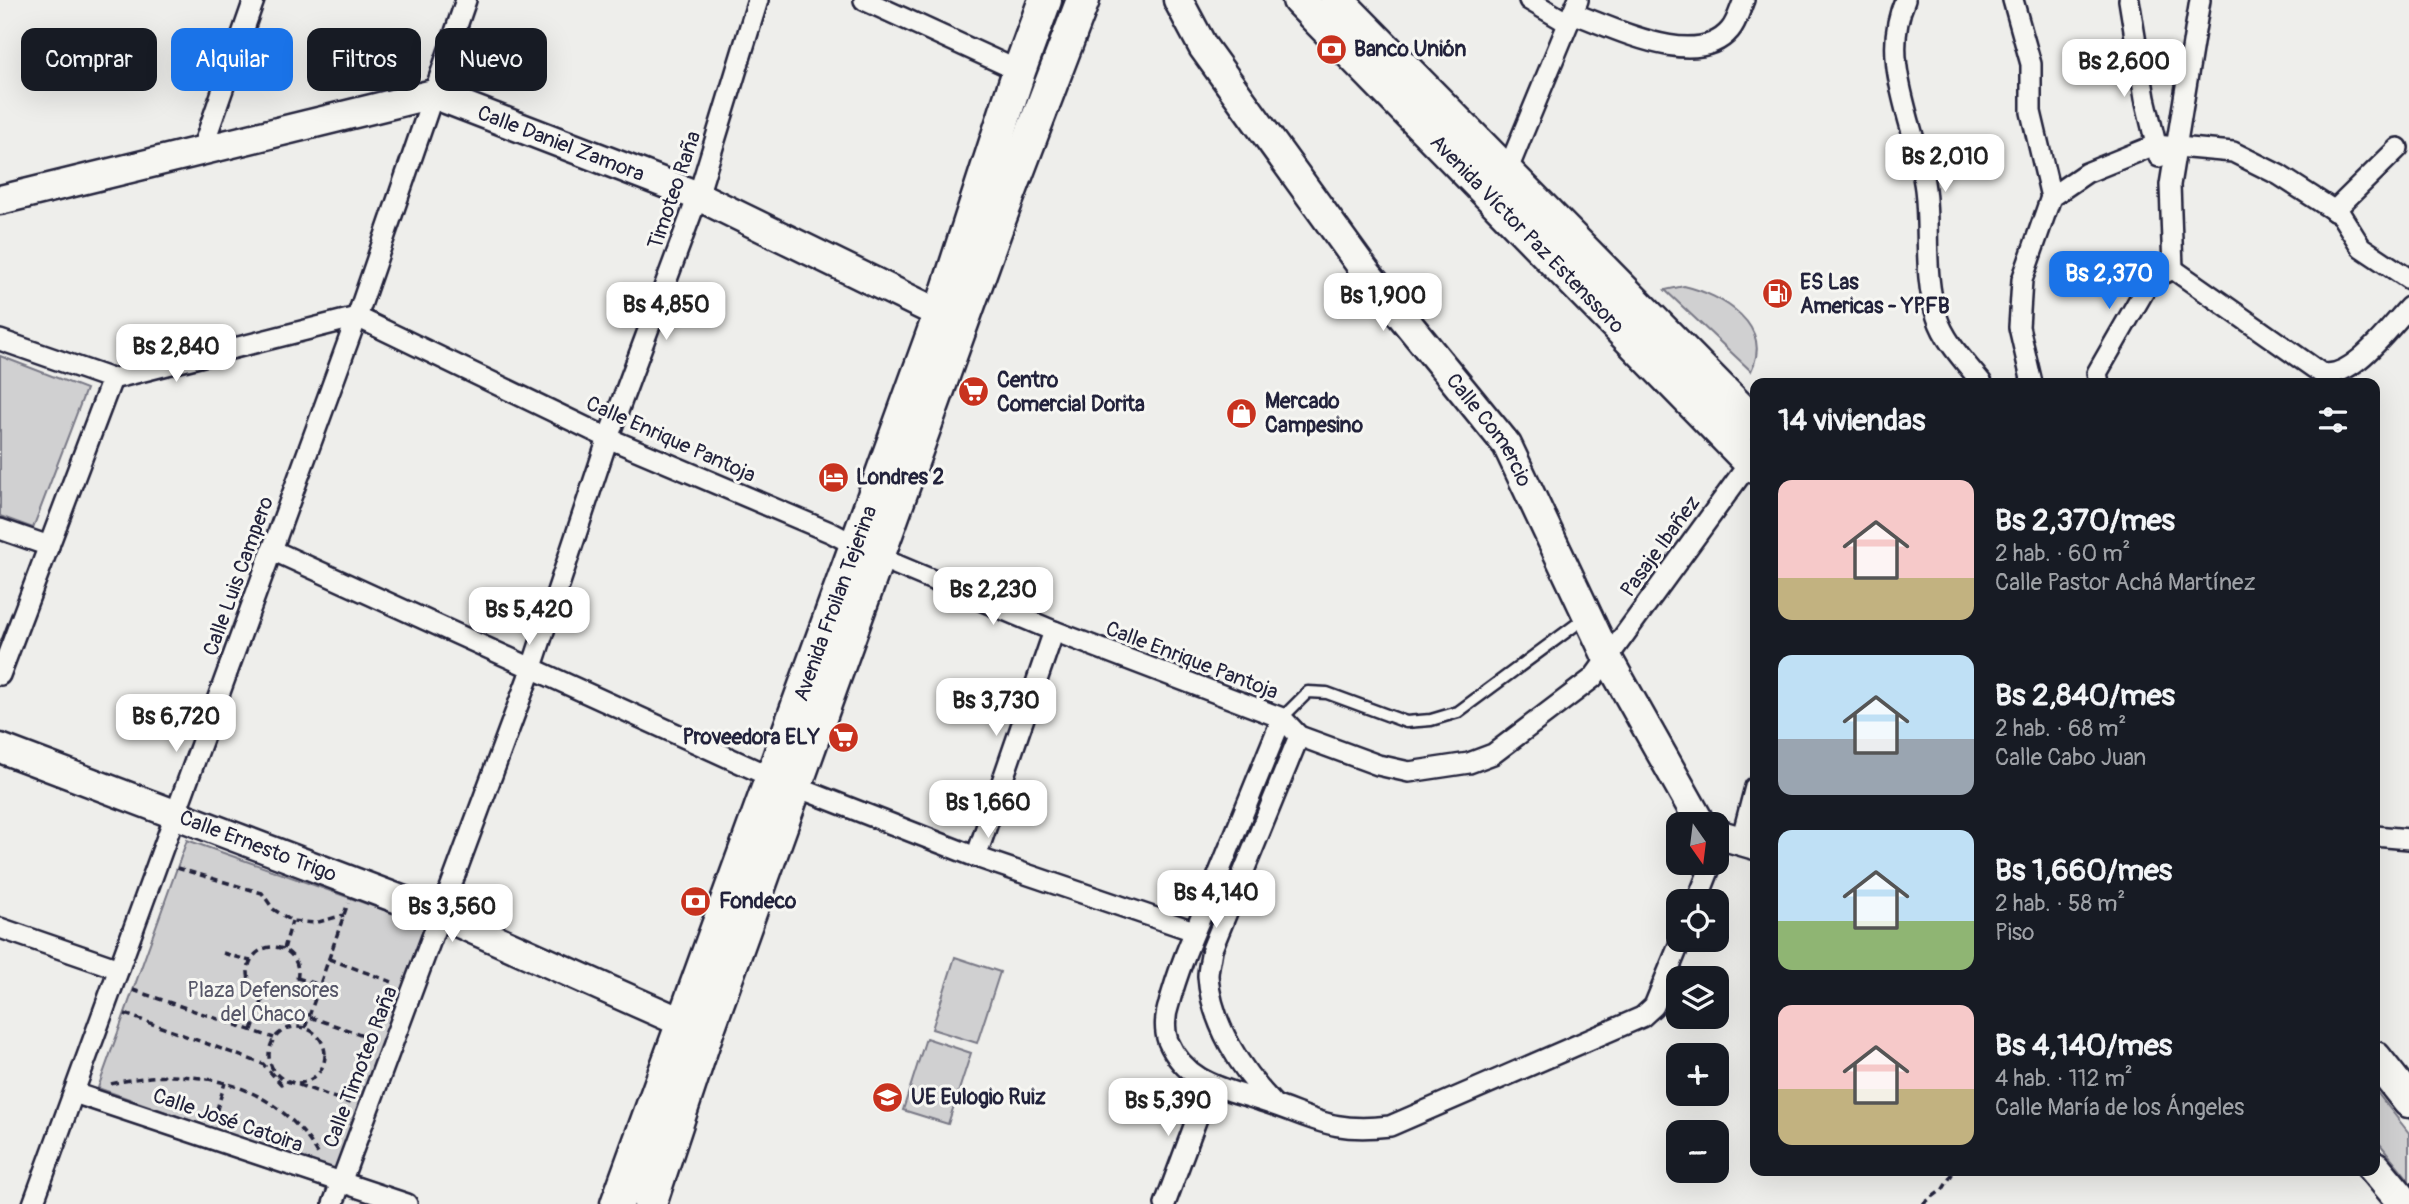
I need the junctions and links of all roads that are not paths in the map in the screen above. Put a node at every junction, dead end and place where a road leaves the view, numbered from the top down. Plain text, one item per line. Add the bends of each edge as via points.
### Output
1 (254, 0) edge
2 (466, 0) edge
3 (758, 0) edge
4 (864, 0) edge
5 (1083, 0) edge
6 (1178, 0) edge
7 (1299, 0) edge
8 (1337, 0) edge
9 (1529, 0) edge
10 (1744, 0) edge
11 (1905, 0) edge
12 (2013, 0) edge
13 (2129, 0) edge
14 (2200, 0) edge
15 (1057, 9) edge
16 (1572, 12) edge
17 (1019, 71) junction
18 (433, 94) junction
19 (2164, 146) junction
20 (2398, 148) dead end
21 (201, 152) junction
22 (1506, 174) junction
23 (698, 196) junction
24 (2051, 197) junction
25 (2, 204) edge
26 (2334, 211) junction
27 (998, 223) junction
28 (2173, 270) junction
29 (2409, 279) edge
30 (2409, 307) edge
31 (940, 314) junction
32 (357, 317) junction
33 (0, 340) edge
34 (1978, 378) edge
35 (2031, 378) edge
36 (2098, 378) edge
37 (111, 379) junction
38 (1750, 419) edge
39 (608, 438) junction
40 (1750, 461) edge
41 (1750, 468) edge
42 (0, 529) edge
43 (49, 546) junction
44 (272, 550) junction
45 (867, 551) junction
46 (1588, 616) junction
47 (1054, 631) junction
48 (1607, 657) junction
49 (531, 670) junction
50 (0, 675) edge
51 (1282, 718) junction
52 (1299, 736) junction
53 (0, 748) edge
54 (783, 782) junction
55 (1750, 797) edge
56 (1709, 812) edge
57 (175, 816) junction
58 (1729, 833) edge
59 (2380, 836) edge
60 (2406, 839) edge
61 (976, 857) junction
62 (441, 915) junction
63 (0, 928) edge
64 (1194, 931) junction
65 (1676, 952) edge
66 (119, 969) junction
67 (695, 1026) junction
68 (2380, 1064) edge
69 (1209, 1086) junction
70 (74, 1093) junction
71 (2409, 1101) edge
72 (1275, 1105) junction
73 (2380, 1174) edge
74 (341, 1183) junction
75 (33, 1204) edge
76 (333, 1204) edge
77 (407, 1204) edge
78 (617, 1204) edge
79 (650, 1204) edge
80 (1165, 1204) edge
81 (2405, 1204) edge

1 - 21 street
2 - 18 street, Calle Luis Campero
3 - 23 street, Timoteo Raña
4 - 17 street
5 - 27 main road, Avenida Froilan Tejerina
6 - 46 street, Calle Comercio via 1203,47 1365,271 1507,445
7 - 40 main road, Avenida Víctor Paz Estenssoro
8 - 22 main road, Avenida Víctor Paz Estenssoro
9 - 16 street
10 - 16 street via 1731,29 1712,46 1675,49
11 - 34 street via 1896,55 1925,187 1930,284 1937,317
12 - 24 street via 2031,64 2031,111
13 - 19 street
14 - 19 street
15 - 17 main road, Avenida Froilan Tejerina
15 - 27 main road via 997,190
16 - 22 street
17 - 31 main road, Avenida Froilan Tejerina
18 - 21 street
18 - 23 street, Calle Daniel Zamora
18 - 32 street, Calle Luis Campero
19 - 24 street via 2086,173
19 - 26 street via 2233,152
19 - 28 street
20 - 26 street
21 - 25 street
22 - 38 main road, Avenida Víctor Paz Estenssoro
23 - 31 street, Calle Daniel Zamora
23 - 39 street, Timoteo Raña
24 - 35 street via 2022,280 2019,327
26 - 29 street via 2361,247
27 - 45 main road, Avenida Froilan Tejerina
28 - 30 street via 2321,373 2333,376 2347,370
28 - 36 street via 2151,279
31 - 45 main road, Avenida Froilan Tejerina
32 - 37 street
32 - 39 street, Calle Enrique Pantoja
32 - 44 street, Calle Luis Campero
33 - 37 street
37 - 43 street
39 - 45 street, Calle Enrique Pantoja
39 - 49 street, Timoteo Raña
41 - 48 street, Pasaje Ibañez
42 - 43 street
43 - 50 street
44 - 49 street
44 - 57 street, Calle Luis Campero
45 - 47 street, Calle Enrique Pantoja
45 - 54 main road, Avenida Froilan Tejerina
46 - 48 street, Calle Comercio
46 - 51 lane via 1458,712 1406,722 1326,693 1308,692
47 - 51 street, Calle Enrique Pantoja
47 - 61 street
48 - 52 street, Calle Enrique Pantoja via 1593,678 1527,730 1493,754 1469,763 1409,772
48 - 56 street, Calle Comercio
49 - 54 street
49 - 62 street, Calle Timoteo Raña
51 - 52 street, Calle Enrique Pantoja
51 - 64 street
52 - 72 street via 1212,949 1208,976 1235,1055
53 - 57 street, Calle Ernesto Trigo
54 - 61 street
54 - 67 main road, Avenida Froilan Tejerina
55 - 58 street
57 - 62 street, Calle Ernesto Trigo
57 - 66 street, Calle Luis Campero
59 - 60 street
61 - 64 street
62 - 67 street, Calle Ernesto Trigo
62 - 74 street, Calle Timoteo Raña
63 - 66 street
64 - 69 street via 1168,1006 1167,1037 1184,1066
65 - 72 street via 1654,1006 1642,1017 1390,1126 1325,1125
66 - 70 street, Calle Luis Campero
67 - 78 main road, Avenida Froilan Tejerina
67 - 79 main road, Avenida Froilan Tejerina
68 - 71 main road
69 - 72 street
69 - 80 street
70 - 74 street, Calle José Catoira
70 - 75 street, Calle Luis Campero
73 - 81 main road
74 - 76 street, Calle Timoteo Raña
74 - 77 street, Calle José Catoira

